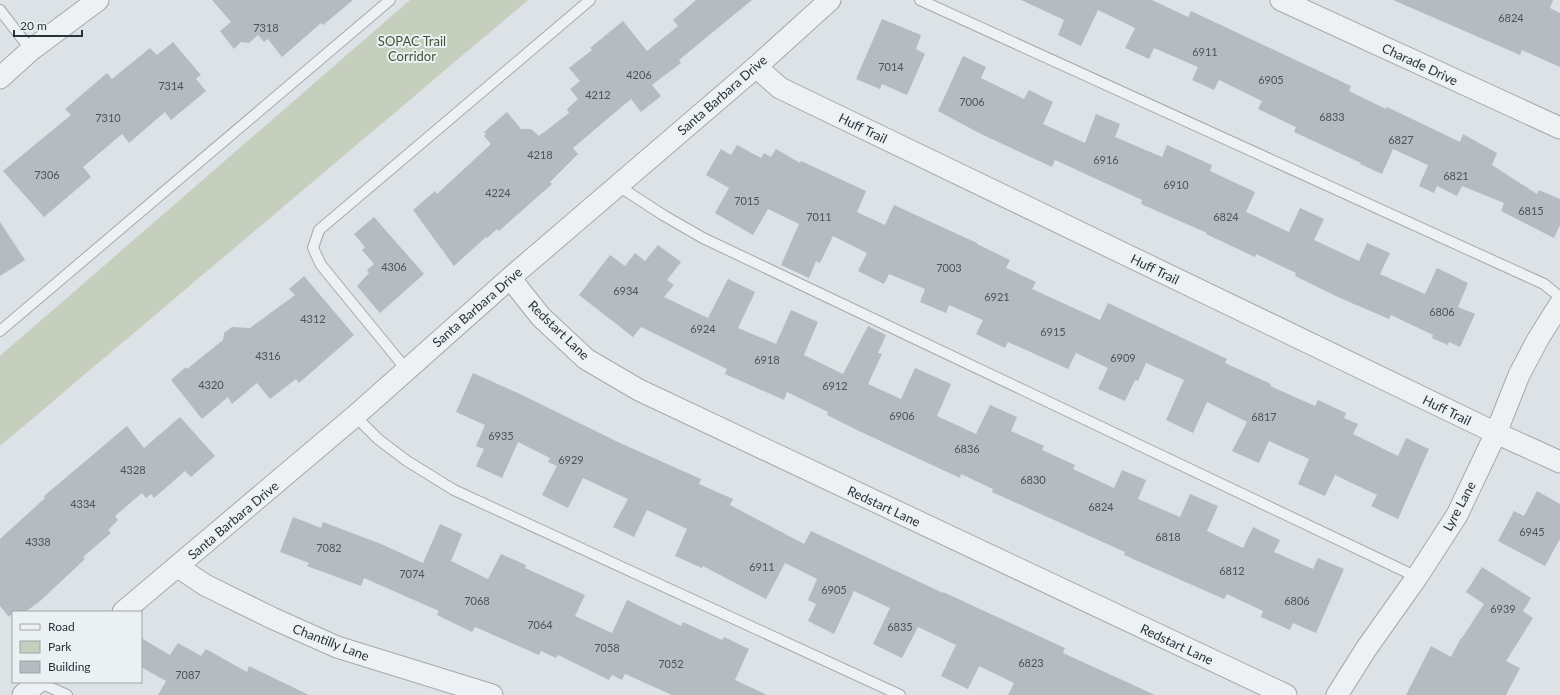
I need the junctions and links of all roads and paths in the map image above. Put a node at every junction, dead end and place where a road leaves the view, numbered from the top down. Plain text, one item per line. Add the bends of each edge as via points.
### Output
1 (98, 0) edge
2 (390, 0) edge
3 (590, 0) edge
4 (830, 0) edge
5 (920, 0) edge
6 (1281, 0) edge
7 (0, 10) edge
8 (30, 50) junction
9 (756, 67) junction
10 (0, 78) edge
11 (1560, 128) edge
12 (617, 185) junction
13 (510, 278) junction
14 (1560, 297) edge
15 (1560, 304) edge
16 (0, 331) edge
17 (406, 369) junction
18 (355, 416) junction
19 (1496, 433) junction
20 (1560, 462) edge
21 (178, 567) junction
22 (1417, 577) junction
23 (124, 611) edge
24 (37, 683) edge
25 (40, 683) edge
26 (23, 695) edge
27 (67, 695) edge
28 (492, 695) edge
29 (900, 695) edge
30 (1286, 695) edge
31 (1337, 695) edge

1 - 8 street
2 - 16 lane
3 - 17 lane via 319,230 313,248 321,265
4 - 9 street, Santa Barbara Drive
5 - 14 lane via 1544,284
6 - 11 street, Charade Drive
7 - 8 lane
8 - 10 street
9 - 12 street, Santa Barbara Drive
9 - 19 street, Huff Trail via 780,88
12 - 13 street, Santa Barbara Drive
12 - 22 lane via 703,238
13 - 17 street, Santa Barbara Drive
13 - 30 street, Redstart Lane via 541,317 586,359 638,390
15 - 19 street, Lyre Lane via 1519,375
17 - 18 street, Santa Barbara Drive
18 - 21 street, Santa Barbara Drive
18 - 29 lane via 378,439 407,461 454,490
19 - 20 street, Huff Trail
19 - 22 street, Lyre Lane via 1457,514
21 - 23 street, Santa Barbara Drive
21 - 28 street, Chantilly Lane via 212,588 337,647
22 - 31 street, Lyre Lane
24 - 26 street
25 - 27 lane

